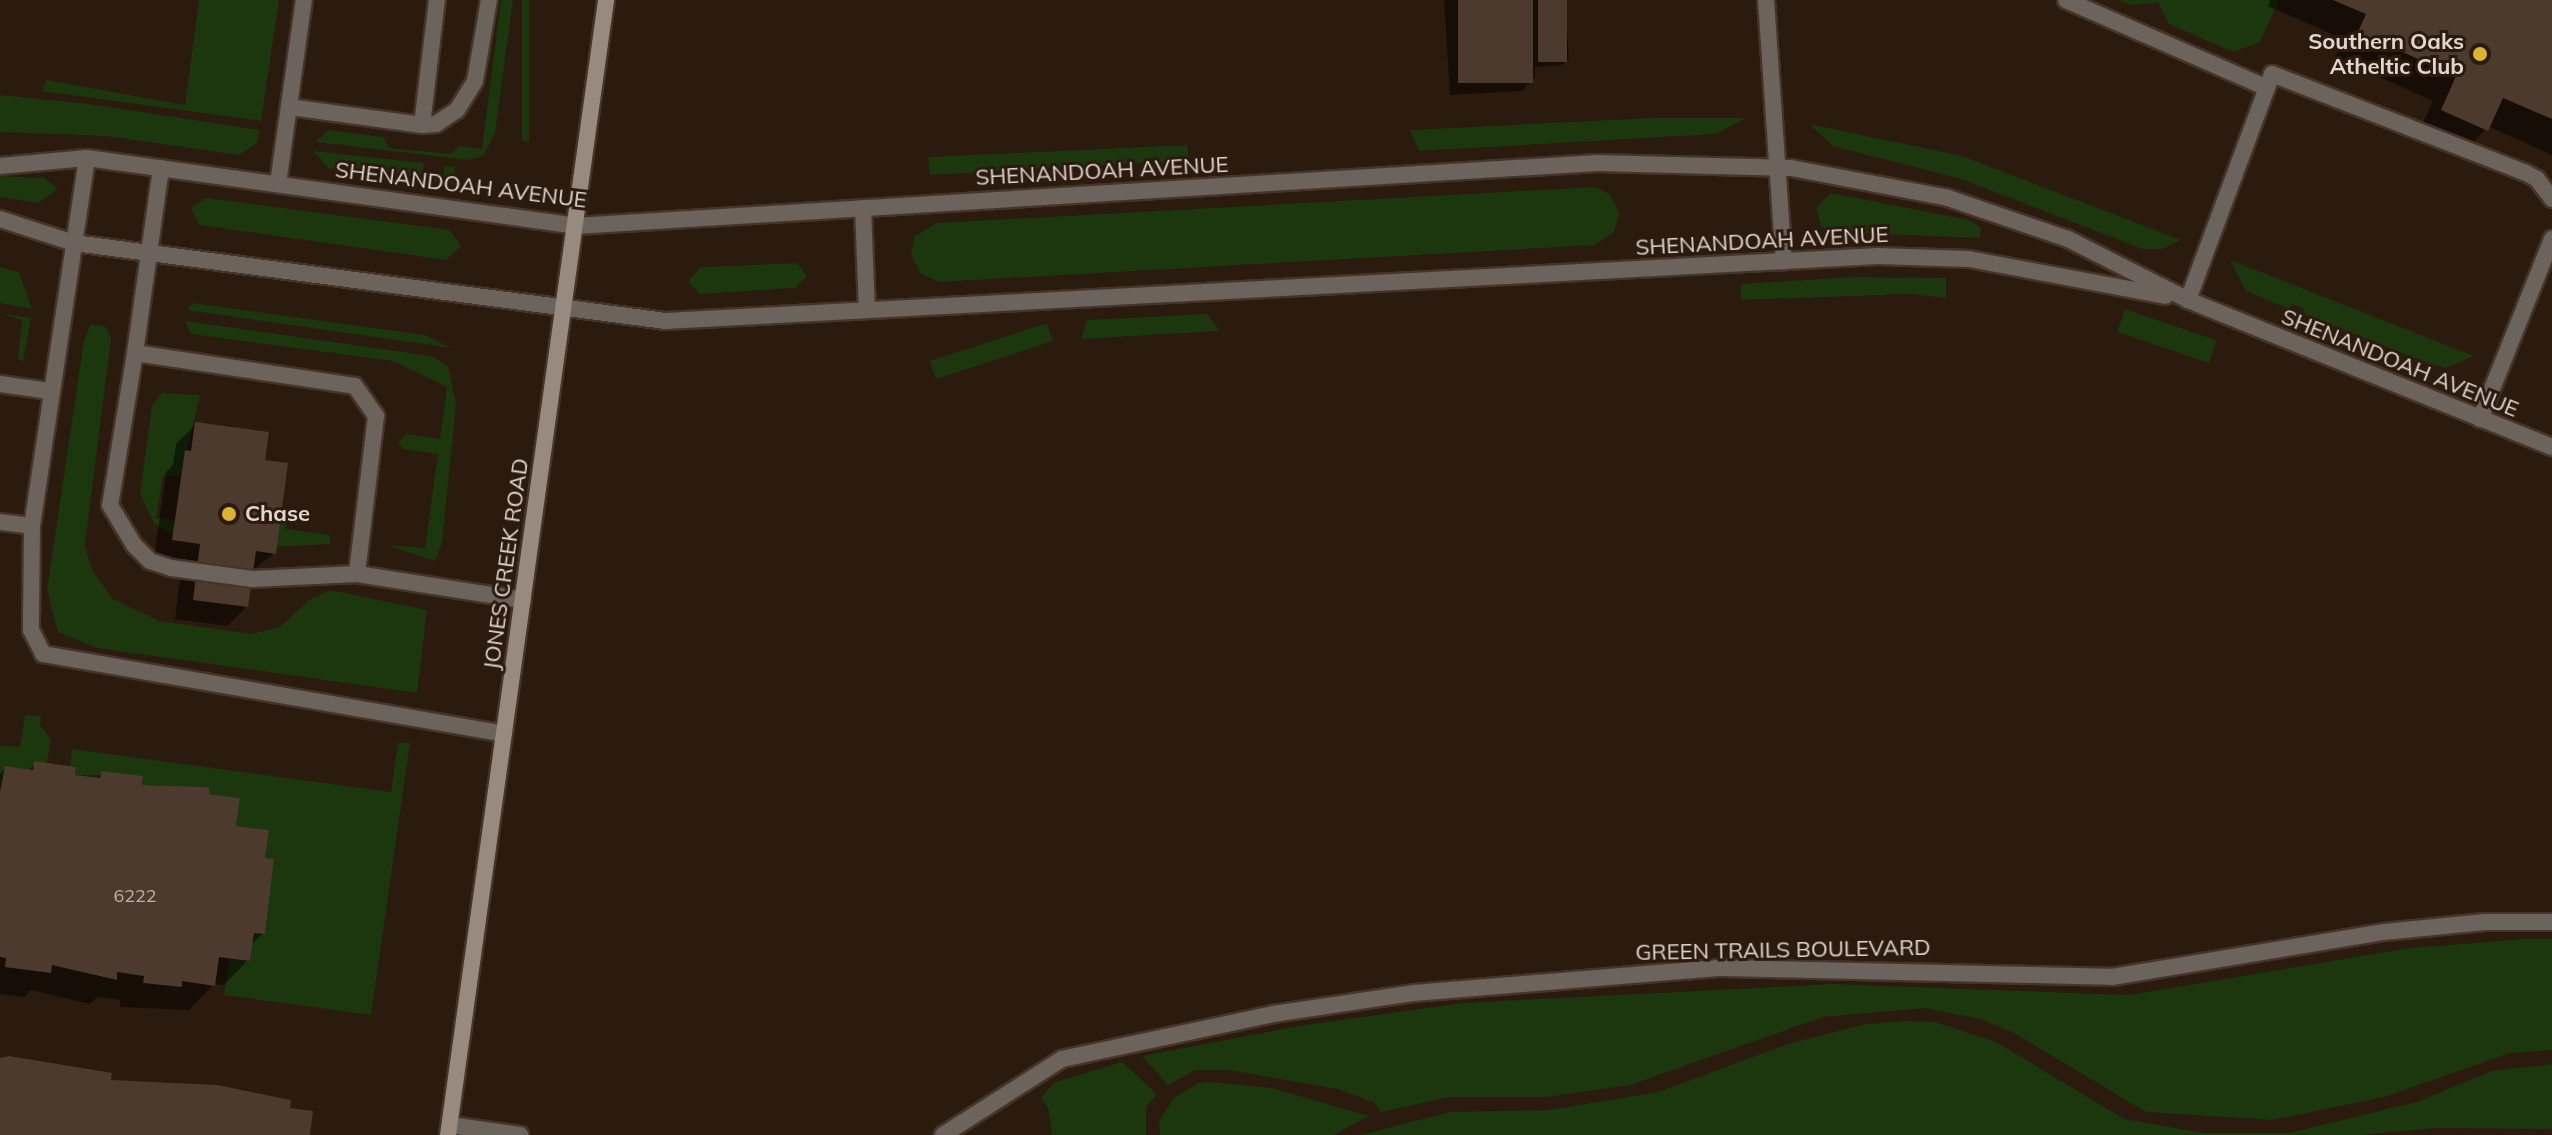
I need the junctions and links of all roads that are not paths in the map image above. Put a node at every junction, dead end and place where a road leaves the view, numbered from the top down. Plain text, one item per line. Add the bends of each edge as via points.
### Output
1 (304, 0) edge
2 (437, 0) edge
3 (489, 0) edge
4 (606, 0) edge
5 (1766, 0) edge
6 (2066, 0) edge
7 (2269, 81) junction
8 (289, 107) junction
9 (422, 125) junction
10 (87, 158) junction
11 (0, 166) edge
12 (1778, 167) junction
13 (161, 168) junction
14 (278, 184) junction
15 (2552, 199) edge
16 (863, 208) junction
17 (0, 219) edge
18 (575, 226) junction
19 (2552, 239) edge
20 (74, 243) junction
21 (150, 253) junction
22 (1784, 261) junction
23 (2188, 300) junction
24 (564, 309) junction
25 (867, 310) junction
26 (135, 353) junction
27 (0, 384) edge
28 (50, 391) junction
29 (2480, 419) junction
30 (2552, 447) edge
31 (0, 522) edge
32 (32, 526) junction
33 (357, 574) junction
34 (523, 600) junction
35 (504, 734) junction
36 (2552, 922) edge
37 (449, 1130) edge
38 (520, 1135) edge
39 (943, 1135) edge

1 - 8 street
2 - 9 street
3 - 9 street via 475,81 457,110 436,124
4 - 18 main road, JONES CREEK ROAD
5 - 12 street
6 - 7 street
7 - 15 street via 2524,172
7 - 23 street
8 - 9 street
8 - 14 street
10 - 11 street, SHENANDOAH AVENUE
10 - 13 street, SHENANDOAH AVENUE
10 - 20 street
12 - 16 street, SHENANDOAH AVENUE via 1597,163
12 - 22 street
12 - 23 street, SHENANDOAH AVENUE via 1872,180 1948,198 2068,239
13 - 14 street, SHENANDOAH AVENUE
13 - 21 street
14 - 18 street, SHENANDOAH AVENUE
16 - 18 street, SHENANDOAH AVENUE
16 - 25 street
17 - 20 street, SHENANDOAH AVENUE
18 - 24 main road, JONES CREEK ROAD
19 - 29 street
20 - 21 street, SHENANDOAH AVENUE
20 - 28 street
21 - 24 street, SHENANDOAH AVENUE
21 - 26 street
22 - 23 street, SHENANDOAH AVENUE via 1969,259
22 - 25 street, SHENANDOAH AVENUE
23 - 29 street, SHENANDOAH AVENUE
24 - 25 street, SHENANDOAH AVENUE via 666,321
24 - 34 main road, JONES CREEK ROAD
26 - 33 street via 348,383 363,392 376,416
26 - 33 street via 110,505 150,561 252,579
27 - 28 street
28 - 32 street
29 - 30 street, SHENANDOAH AVENUE
31 - 32 street
32 - 35 street via 31,630 43,654
33 - 34 street
34 - 35 main road, JONES CREEK ROAD
35 - 37 main road, JONES CREEK ROAD
36 - 39 street, GREEN TRAILS BOULEVARD via 2384,932 2112,977 1721,968 1414,993 1273,1014 1062,1059
37 - 38 street

